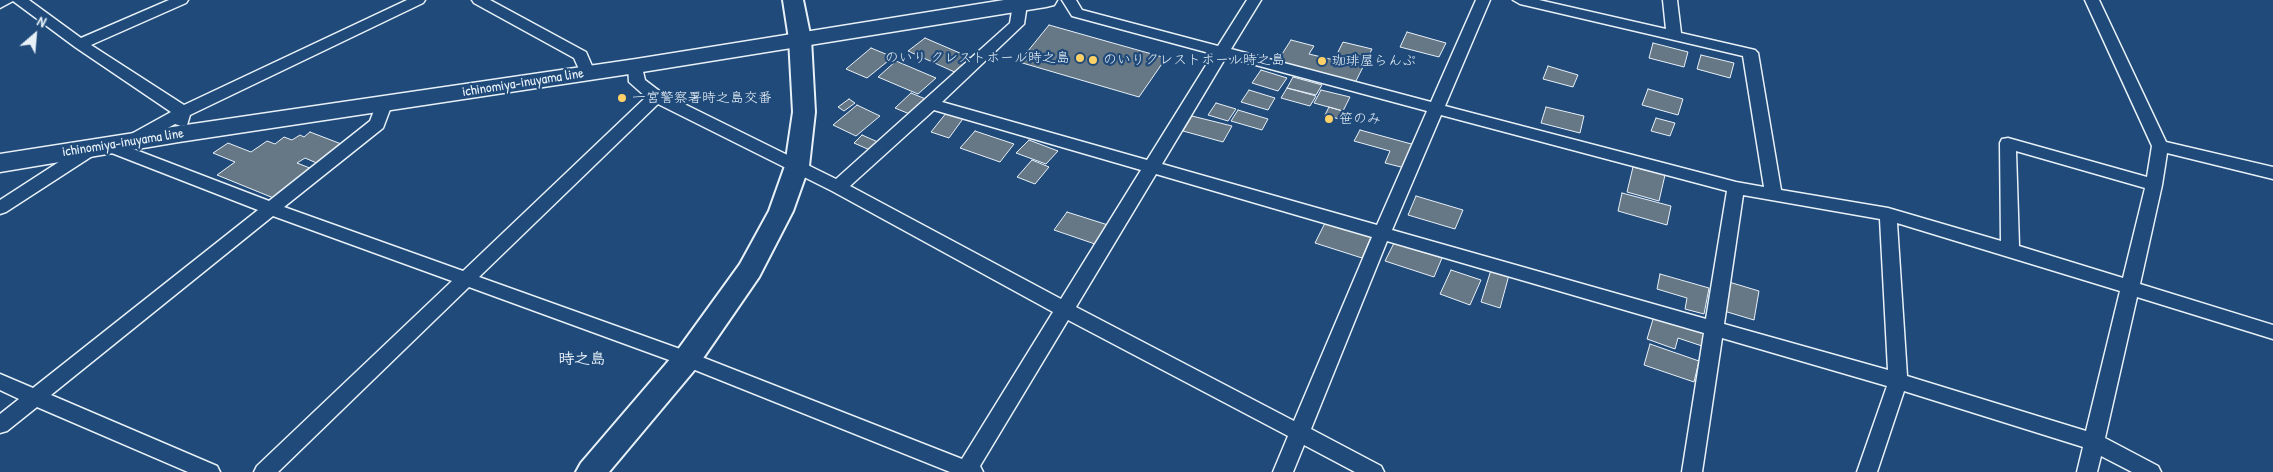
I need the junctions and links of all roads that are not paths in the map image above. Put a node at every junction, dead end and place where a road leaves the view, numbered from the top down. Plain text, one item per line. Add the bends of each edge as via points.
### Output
1 (7, 0) edge
2 (20, 0) edge
3 (181, 0) edge
4 (418, 0) edge
5 (479, 0) edge
6 (793, 0) edge
7 (1046, 0) edge
8 (1069, 0) edge
9 (1254, 0) edge
10 (1483, 0) edge
11 (1520, 0) edge
12 (1670, 0) edge
13 (2092, 0) edge
14 (1019, 2) edge
15 (0, 4) edge
16 (1674, 36) junction
17 (800, 39) junction
18 (80, 44) junction
19 (1223, 53) junction
20 (636, 66) junction
21 (587, 73) junction
22 (656, 97) junction
23 (384, 104) junction
24 (932, 104) junction
25 (1434, 109) junction
26 (181, 123) junction
27 (110, 145) junction
28 (2160, 146) junction
29 (0, 163) edge
30 (797, 166) junction
31 (1153, 168) junction
32 (2273, 173) edge
33 (2154, 185) junction
34 (838, 187) junction
35 (1736, 188) junction
36 (1774, 196) junction
37 (0, 208) edge
38 (272, 209) junction
39 (1888, 214) junction
40 (1382, 233) junction
41 (2010, 250) junction
42 (467, 279) junction
43 (2131, 288) junction
44 (1063, 309) junction
45 (1714, 329) junction
46 (2273, 332) edge
47 (687, 358) junction
48 (1898, 381) junction
49 (0, 382) edge
50 (35, 398) junction
51 (0, 425) edge
52 (1299, 434) junction
53 (2094, 442) junction
54 (968, 471) edge
55 (210, 472) edge
56 (264, 472) edge
57 (591, 472) edge
58 (1283, 472) edge
59 (1374, 472) edge
60 (1692, 472) edge
61 (1866, 472) edge
62 (2087, 472) edge
63 (2151, 472) edge

1 - 15 street
2 - 18 street
3 - 18 street
4 - 26 street
5 - 21 street via 581,55
6 - 17 main road
7 - 14 main road, ichinomiya-inuyama line
8 - 19 street via 1076,13
9 - 19 street
10 - 25 street
11 - 16 street
12 - 16 street
13 - 28 street
14 - 17 main road, ichinomiya-inuyama line
14 - 24 street via 1017,24
16 - 36 street via 1750,53
17 - 20 main road, ichinomiya-inuyama line
17 - 30 main road via 804,112
18 - 26 street
19 - 25 street
19 - 31 street
20 - 21 main road, ichinomiya-inuyama line
20 - 22 street via 637,82
21 - 23 main road, ichinomiya-inuyama line
22 - 30 street
22 - 42 street
23 - 26 main road, ichinomiya-inuyama line
23 - 38 street via 377,124
24 - 31 street
24 - 34 street
25 - 35 street
25 - 40 street
26 - 27 main road, ichinomiya-inuyama line
27 - 29 main road, ichinomiya-inuyama line
27 - 37 street
27 - 38 street
28 - 32 street
28 - 33 street
30 - 34 street
30 - 47 main road via 781,211 750,270
31 - 40 street
31 - 44 street
33 - 41 street via 2008,144
33 - 43 street
34 - 44 street
35 - 36 street
35 - 45 street
36 - 39 street
38 - 42 street
38 - 50 street
39 - 41 street
39 - 48 street
40 - 45 street
40 - 52 street
41 - 43 street
42 - 47 street
42 - 56 street
43 - 46 street
43 - 53 street
44 - 52 street
44 - 54 street
45 - 48 street
45 - 60 street
47 - 54 street
47 - 57 main road
48 - 53 street
48 - 61 street
49 - 50 street
50 - 51 street
50 - 55 street
52 - 58 street
52 - 59 street
53 - 62 street
53 - 63 street

